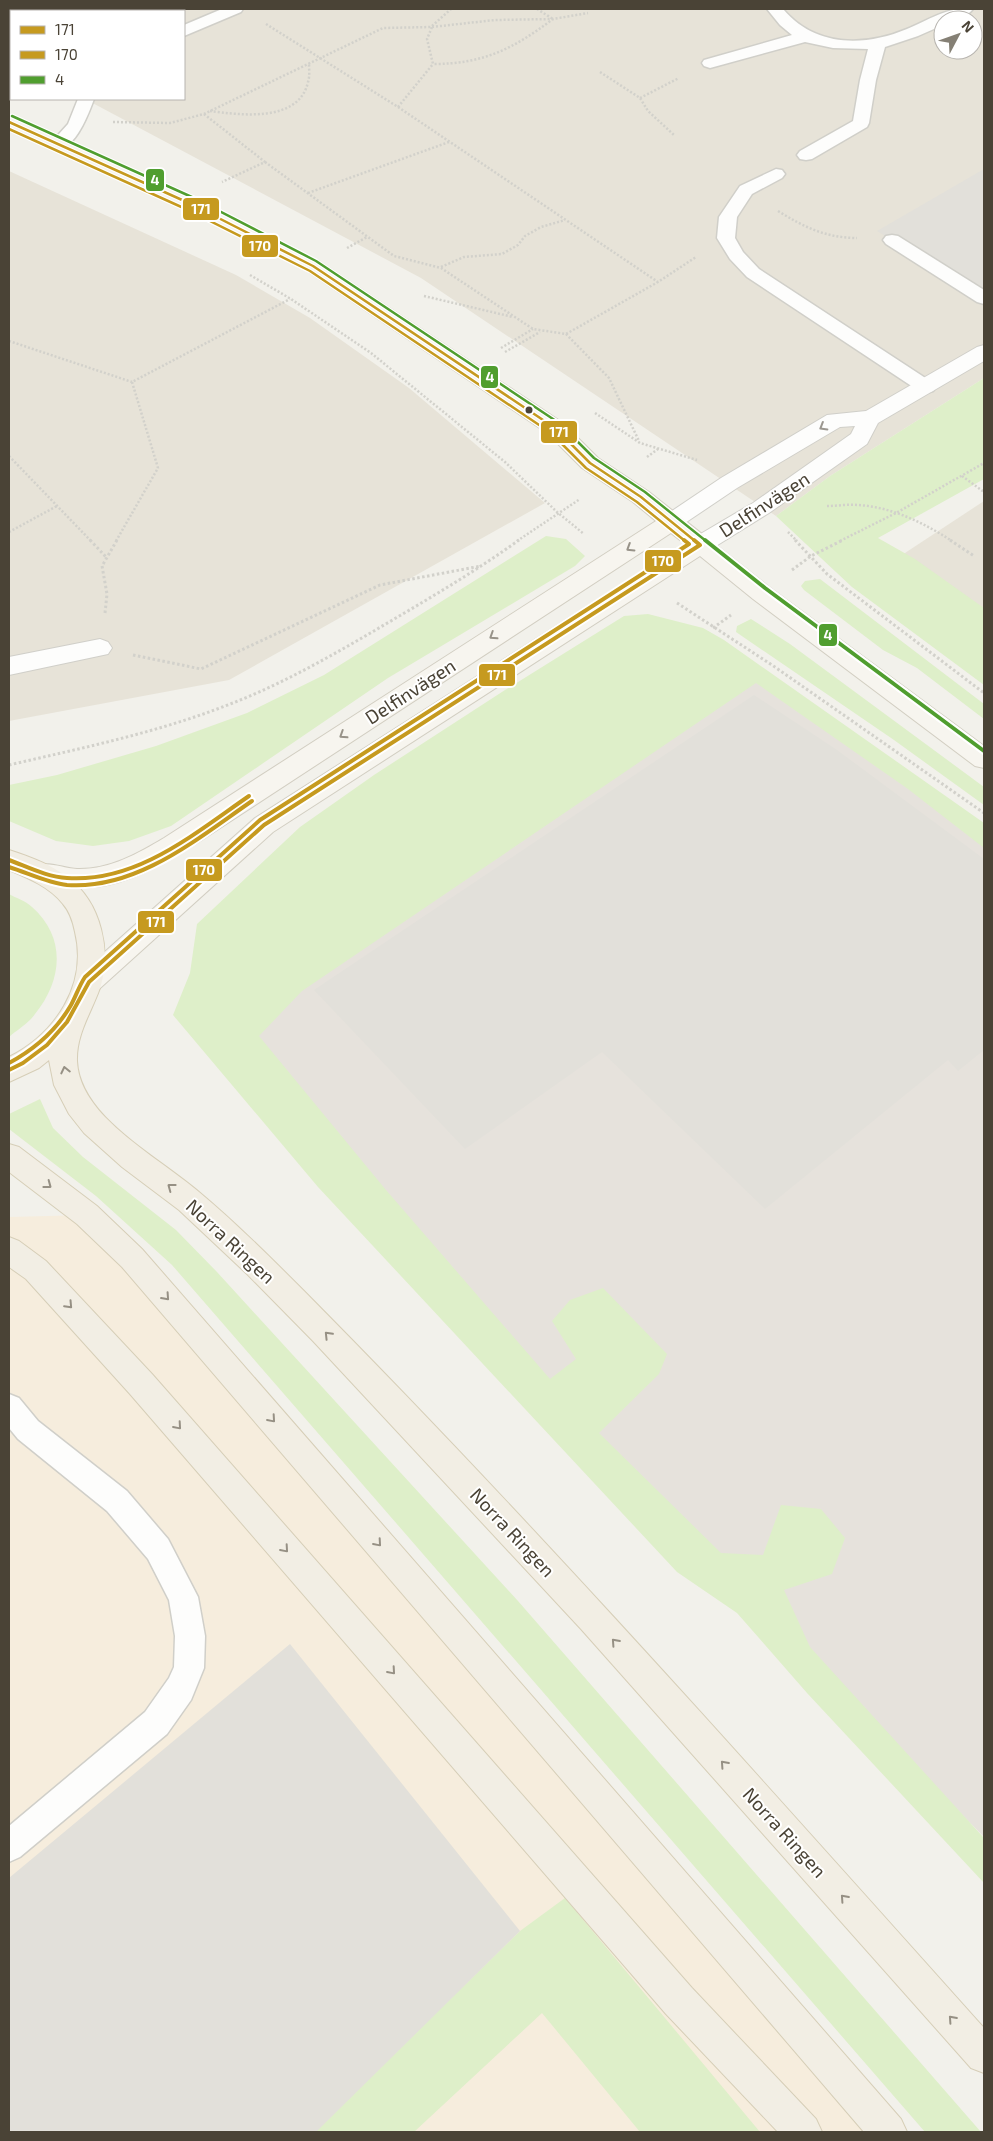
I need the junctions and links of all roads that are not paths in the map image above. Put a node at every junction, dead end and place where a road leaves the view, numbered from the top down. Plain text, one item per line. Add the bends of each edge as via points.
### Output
1 (235, 9) edge
2 (776, 9) edge
3 (966, 9) edge
4 (185, 31) edge
5 (804, 37) junction
6 (878, 44) junction
7 (710, 63) road end
8 (86, 100) edge
9 (9, 122) edge
10 (58, 145) junction
11 (806, 156) dead end
12 (776, 174) dead end
13 (892, 240) road end
14 (984, 298) edge
15 (984, 352) edge
16 (926, 387) junction
17 (870, 418) junction
18 (671, 522) junction
19 (700, 545) junction
20 (100, 648) road end
21 (9, 666) edge
22 (984, 758) edge
23 (9, 860) edge
24 (44, 874) junction
25 (89, 982) junction
26 (73, 1016) junction
27 (9, 1070) edge
28 (9, 1156) edge
29 (9, 1250) edge
30 (9, 1408) edge
31 (9, 1846) edge
32 (984, 2056) edge
33 (803, 2132) edge
34 (888, 2132) edge

1 - 4 lane
2 - 5 lane via 790,27
3 - 6 lane
5 - 6 lane via 821,42
5 - 7 lane
6 - 11 lane via 868,80 862,123
8 - 10 lane via 76,125
9 - 10 street
10 - 18 street via 191,204 313,266 555,428 590,463
12 - 16 lane via 746,190 728,217 726,238 736,255 753,273
13 - 14 lane
15 - 16 street, Delfinvägen
16 - 17 street, Delfinvägen
17 -> 18 street, Delfinvägen via 835,420
17 - 19 street, Delfinvägen via 860,439 762,508
18 - 19 street
18 -> 24 street, Delfinvägen via 143,863 106,875 78,879
19 - 22 street
19 - 25 street, Delfinvägen via 264,825
20 - 21 street
23 - 24 main road, Norra Ringen
24 - 25 main road, Norra Ringen via 72,896 82,911 91,935 93,962
25 - 26 main road, Norra Ringen
26 - 27 main road, Norra Ringen via 40,1051
32 -> 26 main road, Norra Ringen via 599,1624 293,1298 183,1196 102,1134 72,1094 63,1066 64,1047
28 -> 34 main road via 86,1215 132,1258
29 -> 33 main road via 36,1270 141,1384 679,2001
30 - 31 lane via 28,1430 117,1501 158,1549 183,1597 190,1636 189,1668 180,1689 156,1723

